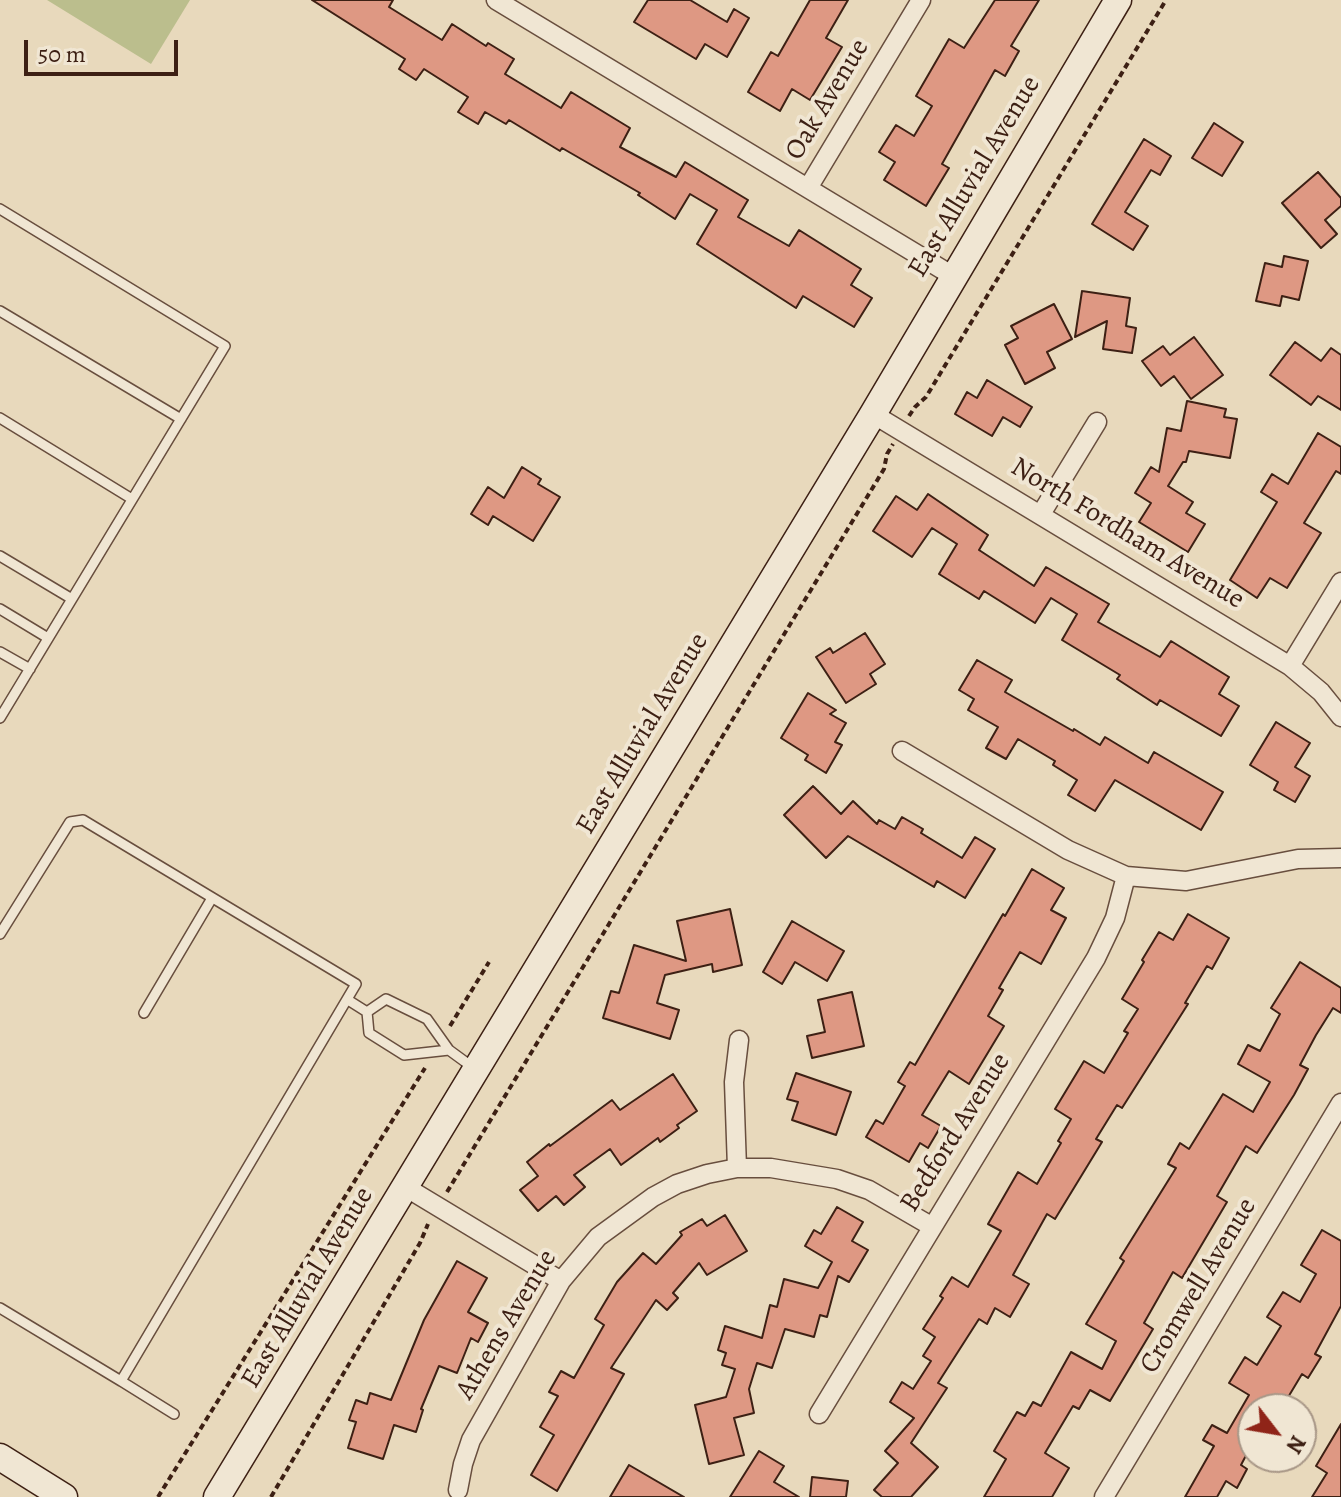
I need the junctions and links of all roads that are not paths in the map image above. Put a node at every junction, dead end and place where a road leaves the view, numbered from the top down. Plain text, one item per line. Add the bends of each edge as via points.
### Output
1 (496, 0) edge
2 (921, 0) edge
3 (1118, 0) edge
4 (808, 188) junction
5 (0, 209) edge
6 (953, 276) junction
7 (0, 311) edge
8 (873, 414) junction
9 (0, 418) edge
10 (181, 419) junction
11 (1097, 422) dead end
12 (132, 499) junction
13 (1041, 514) junction
14 (0, 556) edge
15 (1341, 582) edge
16 (72, 599) junction
17 (0, 609) edge
18 (48, 638) junction
19 (0, 652) edge
20 (1290, 666) junction
21 (30, 669) junction
22 (4, 701) edge
23 (1341, 717) edge
24 (0, 718) edge
25 (902, 751) dead end
26 (1341, 858) edge
27 (1126, 876) junction
28 (212, 898) junction
29 (0, 934) edge
30 (348, 1000) junction
31 (367, 1012) junction
32 (144, 1013) dead end
33 (739, 1040) dead end
34 (449, 1050) junction
35 (477, 1070) junction
36 (1341, 1103) edge
37 (737, 1168) junction
38 (407, 1188) junction
39 (931, 1226) junction
40 (561, 1281) junction
41 (0, 1308) edge
42 (121, 1381) junction
43 (174, 1414) dead end
44 (819, 1414) dead end
45 (0, 1457) edge
46 (458, 1490) dead end
47 (64, 1497) edge
48 (217, 1497) edge
49 (1104, 1497) edge

1 - 4 street
2 - 4 street, Oak Avenue
3 - 6 street, East Alluvial Avenue
4 - 6 street
5 - 10 lane via 225,346
6 - 8 street, East Alluvial Avenue
7 - 10 lane
8 - 13 street, North Fordham Avenue
8 - 35 street, East Alluvial Avenue
9 - 12 lane
10 - 12 lane
11 - 13 street
12 - 16 lane
13 - 20 street, North Fordham Avenue
14 - 16 lane
15 - 20 street
16 - 18 lane
17 - 18 lane
18 - 21 lane
19 - 21 lane
20 - 23 street, North Fordham Avenue
21 - 22 lane
22 - 24 lane
25 - 27 street via 1068,850
26 - 27 street via 1298,859 1186,881
27 - 39 street, Bedford Avenue via 1115,918 1096,958
28 - 29 lane via 83,820 70,822
28 - 30 lane via 356,984
28 - 32 lane
30 - 31 lane
30 - 42 lane
31 - 34 lane via 386,999 427,1019
31 - 34 lane via 369,1033 404,1055
33 - 37 street via 734,1082
34 - 35 lane
35 - 38 street, East Alluvial Avenue
36 - 49 street, Cromwell Avenue
37 - 39 street, Athens Avenue via 783,1169 837,1179 869,1190
37 - 40 street, Athens Avenue via 677,1184 653,1197 598,1237
38 - 40 street
38 - 48 street, East Alluvial Avenue
39 - 44 street, Bedford Avenue
40 - 46 street, Athens Avenue via 471,1440
41 - 42 lane
42 - 43 lane
45 - 47 street

